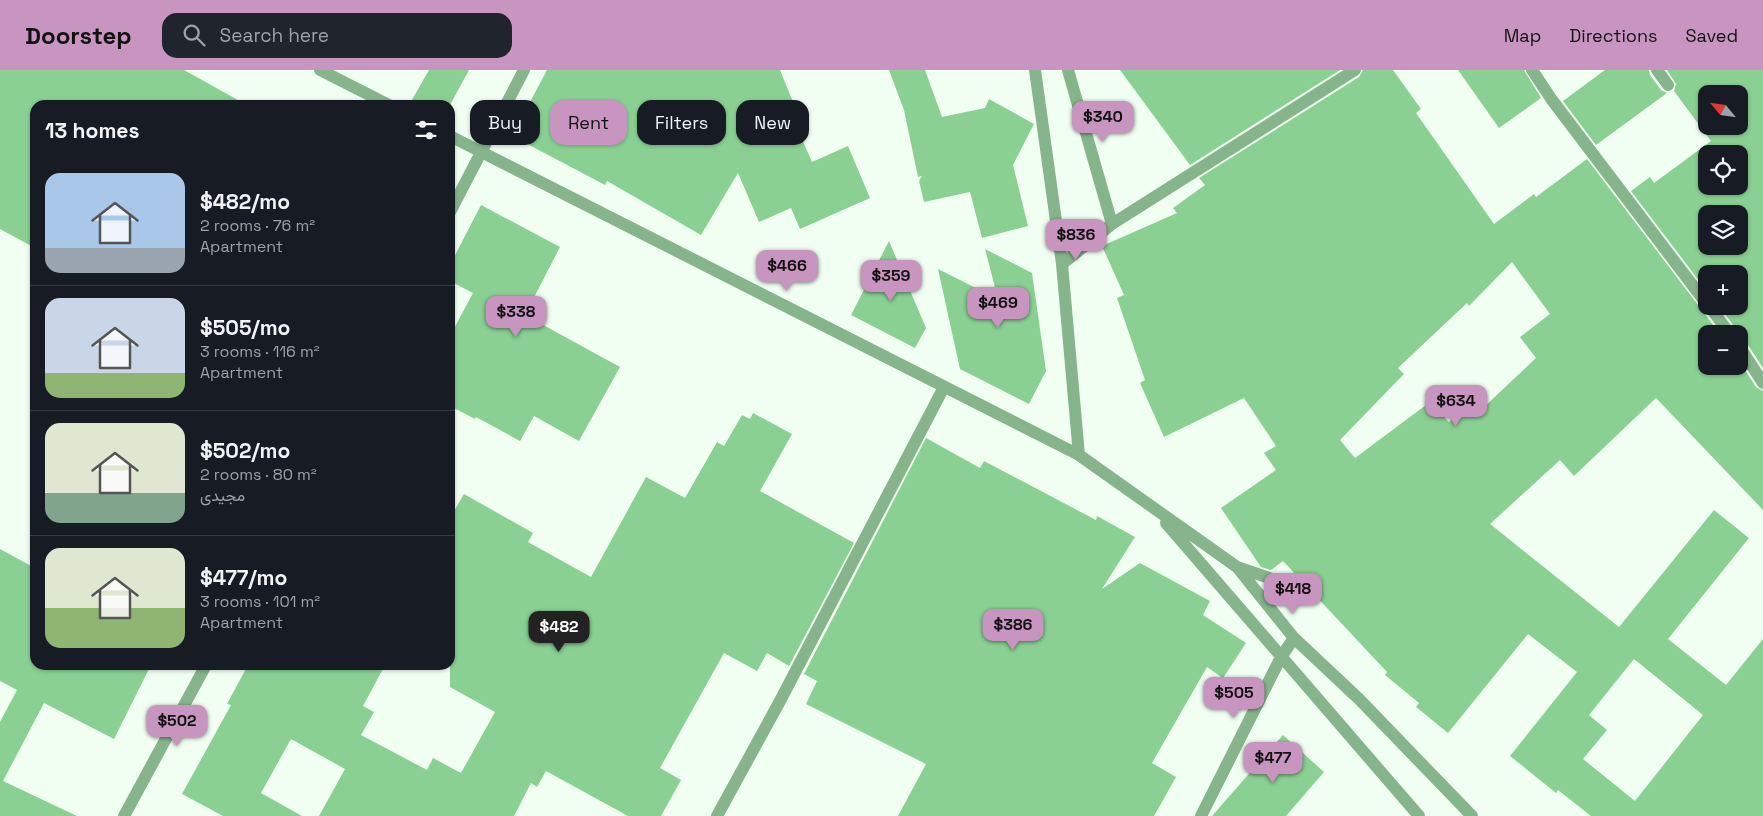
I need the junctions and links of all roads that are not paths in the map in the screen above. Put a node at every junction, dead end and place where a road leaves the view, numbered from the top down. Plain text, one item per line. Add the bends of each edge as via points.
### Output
1 (320, 70) edge
2 (524, 70) edge
3 (1035, 70) edge
4 (1068, 70) edge
5 (1355, 70) edge
6 (1532, 70) edge
7 (1657, 70) edge
8 (1668, 85) dead end
9 (379, 100) edge
10 (455, 138) edge
11 (482, 152) junction
12 (455, 203) edge
13 (1112, 224) junction
14 (1062, 264) junction
15 (1698, 292) edge
16 (1748, 360) edge
17 (1763, 383) edge
18 (944, 388) junction
19 (1079, 456) junction
20 (1153, 508) junction
21 (1237, 567) junction
22 (1278, 581) dead end
23 (1294, 638) junction
24 (1281, 657) junction
25 (203, 670) edge
26 (124, 816) edge
27 (717, 816) edge
28 (1201, 816) edge
29 (1419, 816) edge
30 (1472, 816) edge

1 - 9 street
2 - 11 street
3 - 14 street
4 - 13 street
5 - 13 street
6 - 15 street
7 - 8 street
10 - 11 street
11 - 12 street
11 - 18 street
13 - 14 street
14 - 19 street
16 - 17 street
18 - 19 street
18 - 27 street
19 - 20 street
20 - 21 street
20 - 24 street
21 - 22 street
21 - 23 street
23 - 24 street
23 - 30 street via 1359,699
24 - 28 street
24 - 29 street
25 - 26 street

